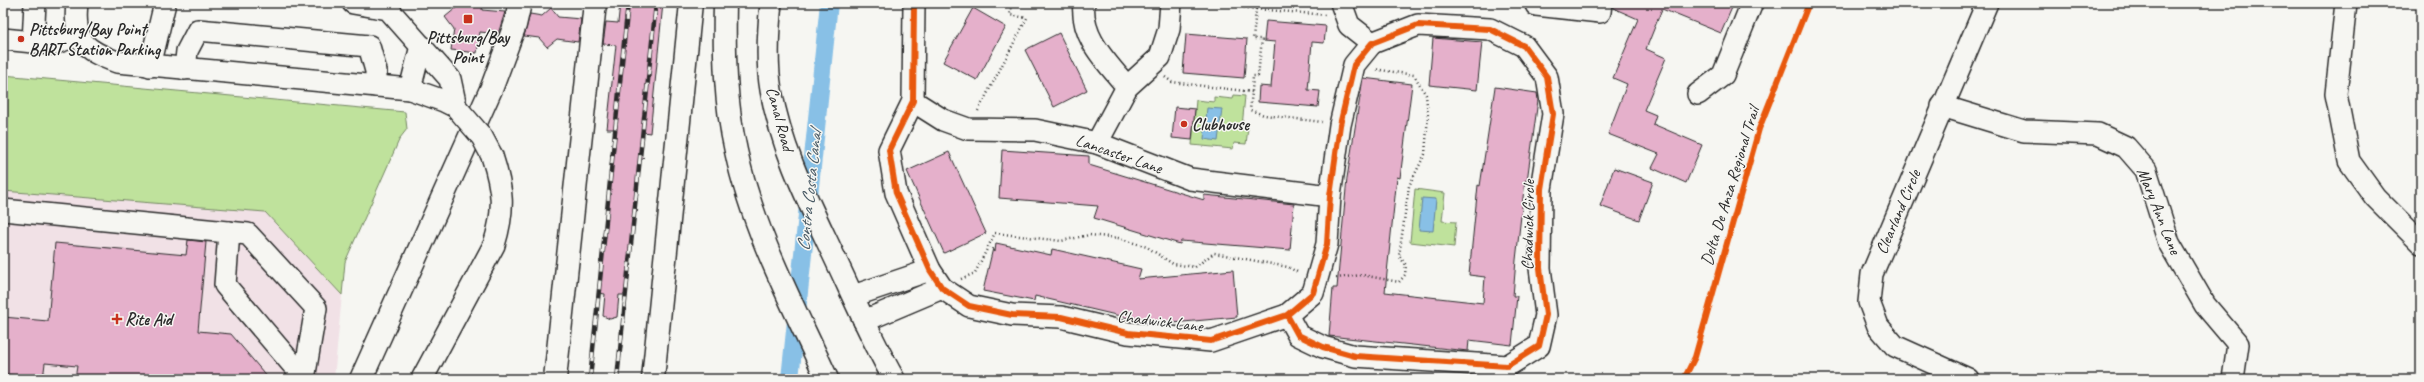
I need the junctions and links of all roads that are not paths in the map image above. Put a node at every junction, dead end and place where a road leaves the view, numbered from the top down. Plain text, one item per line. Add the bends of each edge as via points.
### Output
1 (35, 3) edge
2 (77, 3) edge
3 (165, 3) edge
4 (353, 3) edge
5 (520, 3) edge
6 (595, 3) edge
7 (691, 3) edge
8 (725, 3) edge
9 (771, 3) edge
10 (914, 3) edge
11 (1084, 3) edge
12 (1171, 3) edge
13 (1601, 3) edge
14 (1752, 3) edge
15 (1987, 3) edge
16 (2346, 3) edge
17 (1536, 6) dead end
18 (1344, 10) edge
19 (78, 35) junction
20 (3, 39) edge
21 (32, 42) junction
22 (1372, 43) junction
23 (421, 46) junction
24 (150, 66) junction
25 (185, 69) junction
26 (376, 86) junction
27 (1128, 87) junction
28 (410, 90) junction
29 (1698, 94) dead end
30 (913, 101) junction
31 (1942, 106) junction
32 (456, 107) junction
33 (1097, 143) junction
34 (1330, 196) junction
35 (3, 210) edge
36 (229, 232) junction
37 (2421, 243) edge
38 (930, 270) junction
39 (942, 288) junction
40 (853, 296) junction
41 (1287, 315) junction
42 (864, 321) junction
43 (304, 378) edge
44 (361, 379) edge
45 (422, 379) edge
46 (555, 379) edge
47 (653, 379) edge
48 (827, 379) edge
49 (894, 379) edge
50 (1968, 379) edge
51 (2234, 379) edge

1 - 21 street
2 - 19 street via 75,24
3 - 24 street
4 - 23 street via 388,9
5 - 44 highway via 492,87
6 - 46 highway
7 - 47 highway
8 - 48 highway via 724,55 728,103 735,151 748,199 768,250
9 - 40 street, Canal Road via 768,57 778,125 792,163
10 - 30 street
11 - 27 street via 1082,18 1094,47
12 - 27 street via 1168,29 1160,57
13 - 17 street via 1600,12
14 - 29 street via 1723,75
15 - 31 street, Clearland Circle
16 - 37 street via 2336,94 2349,161 2375,197
18 - 22 street via 1350,25
19 - 21 street via 53,44
19 - 24 street via 87,47 99,56 117,62
20 - 21 street
22 - 34 street, Chadwick Lane via 1354,65 1340,125
22 - 41 street, Chadwick Circle via 1418,25 1490,29 1524,46 1547,77 1552,114 1541,189 1540,268 1546,315 1539,346 1507,366 1355,356 1323,347 1298,335
23 - 28 street
23 - 32 street via 450,79
24 - 25 street
25 - 26 street
25 - 26 street via 187,51 198,30 369,46 376,71
26 - 28 street
27 - 33 street
28 - 32 street via 444,100
30 - 33 street, Lancaster Lane via 943,120 968,130 1035,130
30 - 38 street, Chadwick Lane via 889,150 896,193
31 - 50 street, Clearland Circle via 1872,274 1869,302 1878,326 1895,346
31 - 51 street, Mary Ann Lane via 2024,131 2098,134 2126,147 2146,170 2169,243 2205,305 2238,344
32 - 45 street, bridge via 482,137 492,156 500,179 503,200 501,222 494,245
33 - 34 street, Lancaster Lane via 1190,179
34 - 41 street, Chadwick Lane via 1327,244 1313,293
35 - 36 street
36 - 43 street via 225,285
36 - 43 street via 248,234 316,308
38 - 39 street, Chadwick Lane
38 - 40 street
39 - 41 street, Chadwick Lane via 969,306 1012,315 1061,317 1128,333 1212,341
39 - 42 street
40 - 42 street, Canal Road
42 - 49 street, Canal Road

